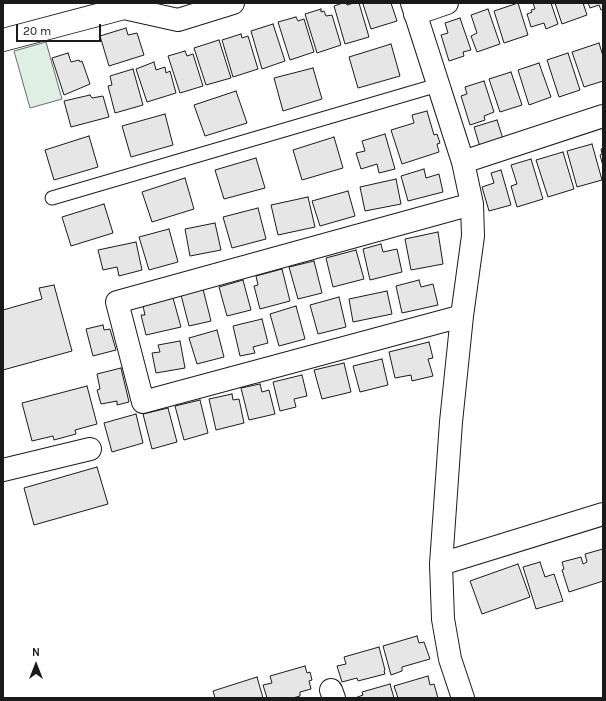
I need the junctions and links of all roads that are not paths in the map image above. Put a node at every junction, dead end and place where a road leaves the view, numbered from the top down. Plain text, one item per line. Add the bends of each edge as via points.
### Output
1 (233, 3) edge
2 (448, 3) edge
3 (413, 8) edge
4 (3, 40) edge
5 (438, 85) junction
6 (603, 116) edge
7 (463, 162) junction
8 (52, 198) dead end
9 (472, 204) junction
10 (462, 316) junction
11 (90, 449) dead end
12 (3, 470) edge
13 (603, 514) edge
14 (441, 564) junction
15 (463, 698) edge

1 - 4 street via 178,20 124,8
2 - 3 street
3 - 5 street
5 - 7 street
5 - 8 lane
6 - 7 street
7 - 9 street
9 - 10 street via 474,236
9 - 10 street via 117,302 143,402
10 - 14 street
11 - 12 street
13 - 14 street
14 - 15 street via 443,619 450,659

